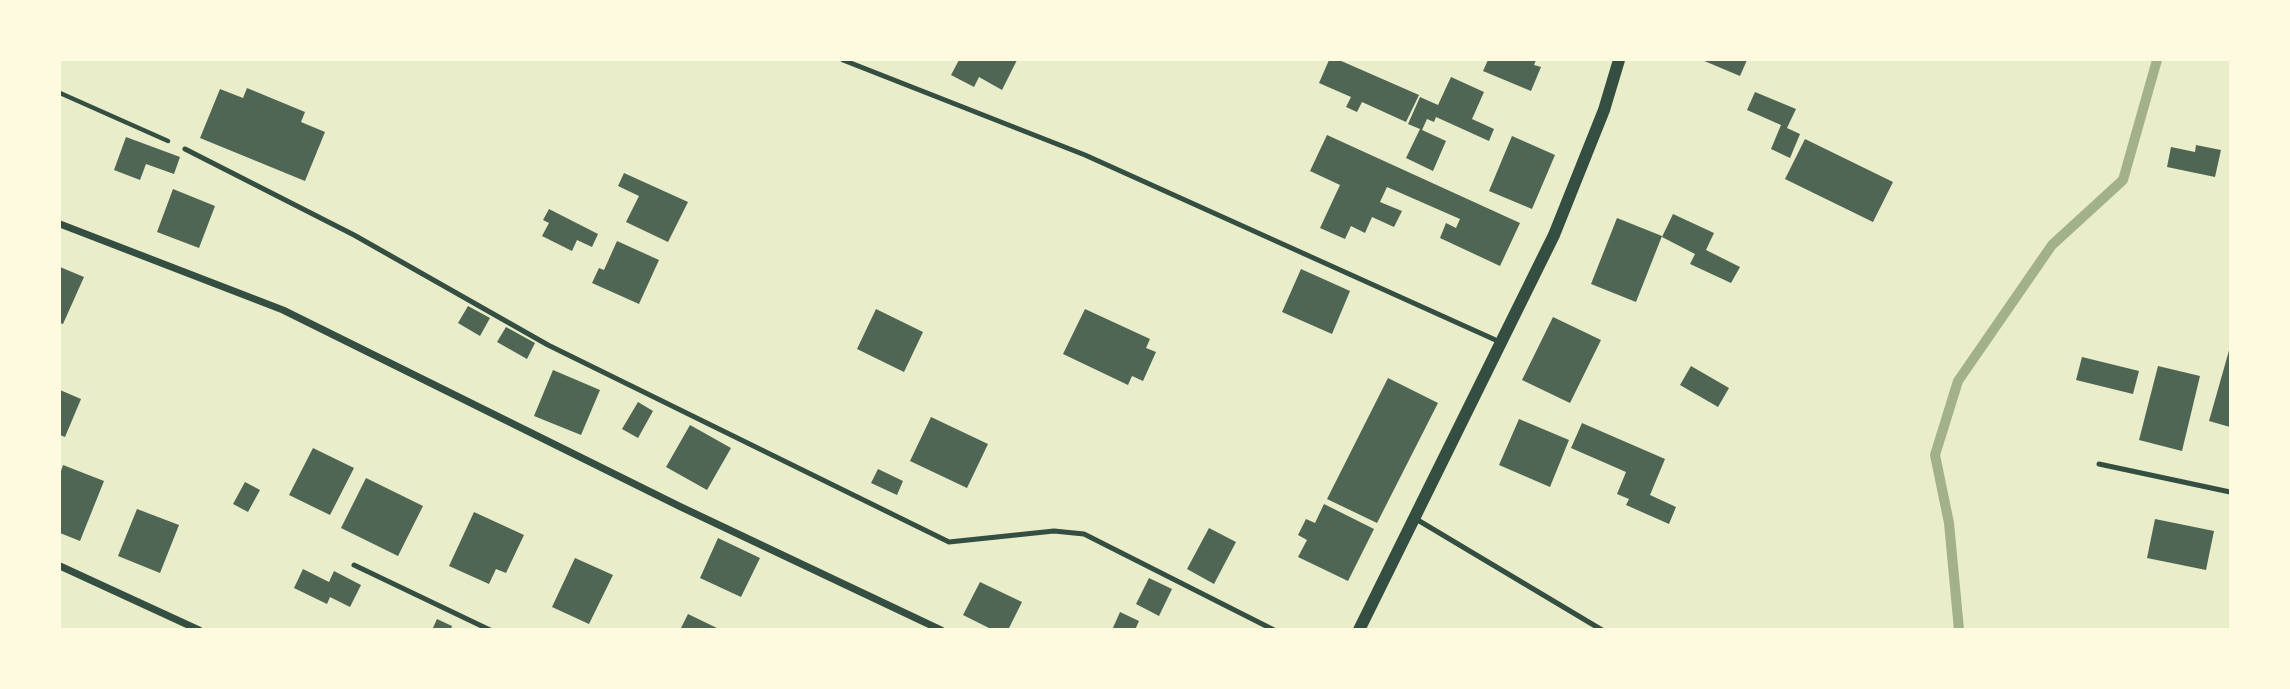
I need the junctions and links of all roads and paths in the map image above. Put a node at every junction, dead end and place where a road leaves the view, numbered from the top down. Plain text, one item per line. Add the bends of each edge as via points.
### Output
1 (843, 60) edge
2 (1619, 60) edge
3 (60, 93) edge
4 (185, 149) joint
5 (60, 224) edge
6 (1503, 343) junction
7 (2099, 464) dead end
8 (2231, 492) edge
9 (1416, 519) junction
10 (354, 565) dead end
11 (60, 566) edge
12 (199, 629) edge
13 (490, 629) edge
14 (941, 629) edge
15 (1273, 629) edge
16 (1359, 629) edge
17 (1602, 629) edge

1 - 6 lane via 1086,155
2 - 6 street via 1583,167
3 - 4 path
4 - 15 lane via 355,236 548,345 949,542 1054,531 1084,534
5 - 14 street via 283,310 681,507
6 - 9 street
7 - 8 lane
9 - 16 street
9 - 17 lane
10 - 13 lane
11 - 12 street

